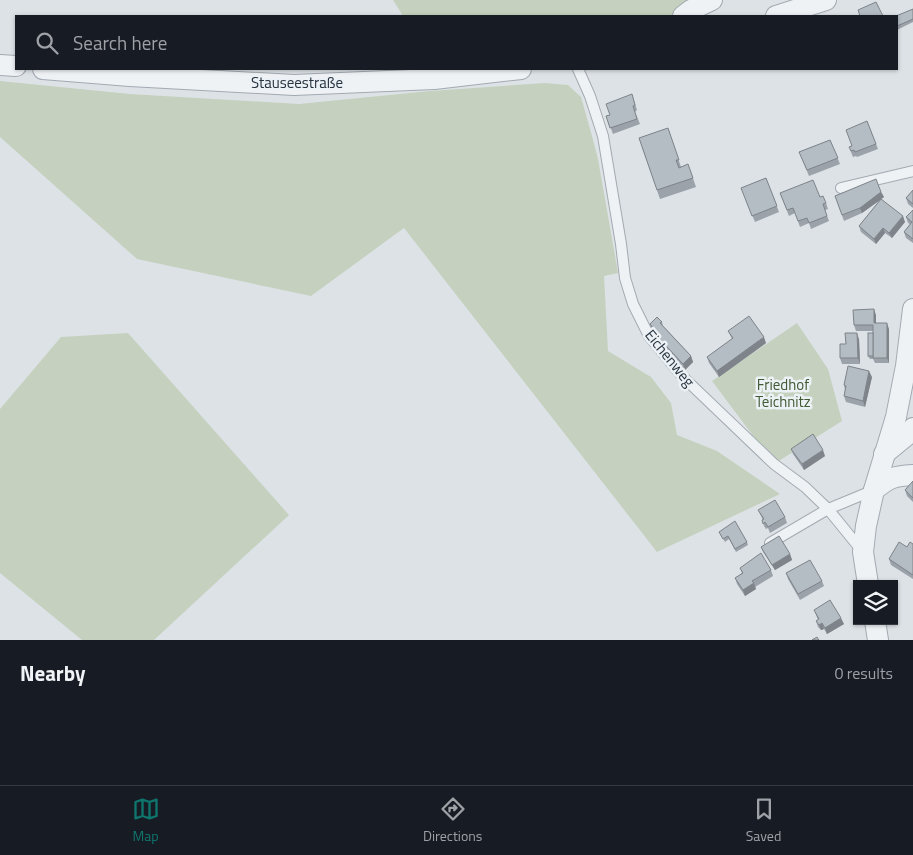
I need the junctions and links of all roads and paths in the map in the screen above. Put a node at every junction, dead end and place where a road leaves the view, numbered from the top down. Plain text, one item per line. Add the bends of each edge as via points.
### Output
1 (712, 0) edge
2 (826, 0) edge
3 (684, 15) edge
4 (779, 15) edge
5 (0, 65) edge
6 (15, 66) edge
7 (55, 70) edge
8 (511, 70) edge
9 (578, 70) edge
10 (913, 171) edge
11 (842, 188) dead end
12 (913, 309) edge
13 (913, 428) edge
14 (884, 454) junction
15 (913, 475) edge
16 (874, 490) junction
17 (828, 509) junction
18 (770, 543) edge
19 (863, 552) junction
20 (867, 580) edge
21 (876, 625) edge
22 (878, 640) edge

1 - 3 street
2 - 4 street
5 - 6 street
7 - 8 street, Stauseestraße via 294,85 434,78
9 - 17 lane, Eichenweg via 603,136 626,278 633,304 649,336 682,376 774,464 806,487
10 - 11 lane
12 - 14 street via 906,366
13 - 14 street
14 - 16 street
15 - 16 street via 888,479
16 - 17 lane
16 - 19 street
17 - 18 lane
17 - 19 lane, Eichenweg
19 - 20 street
21 - 22 street

